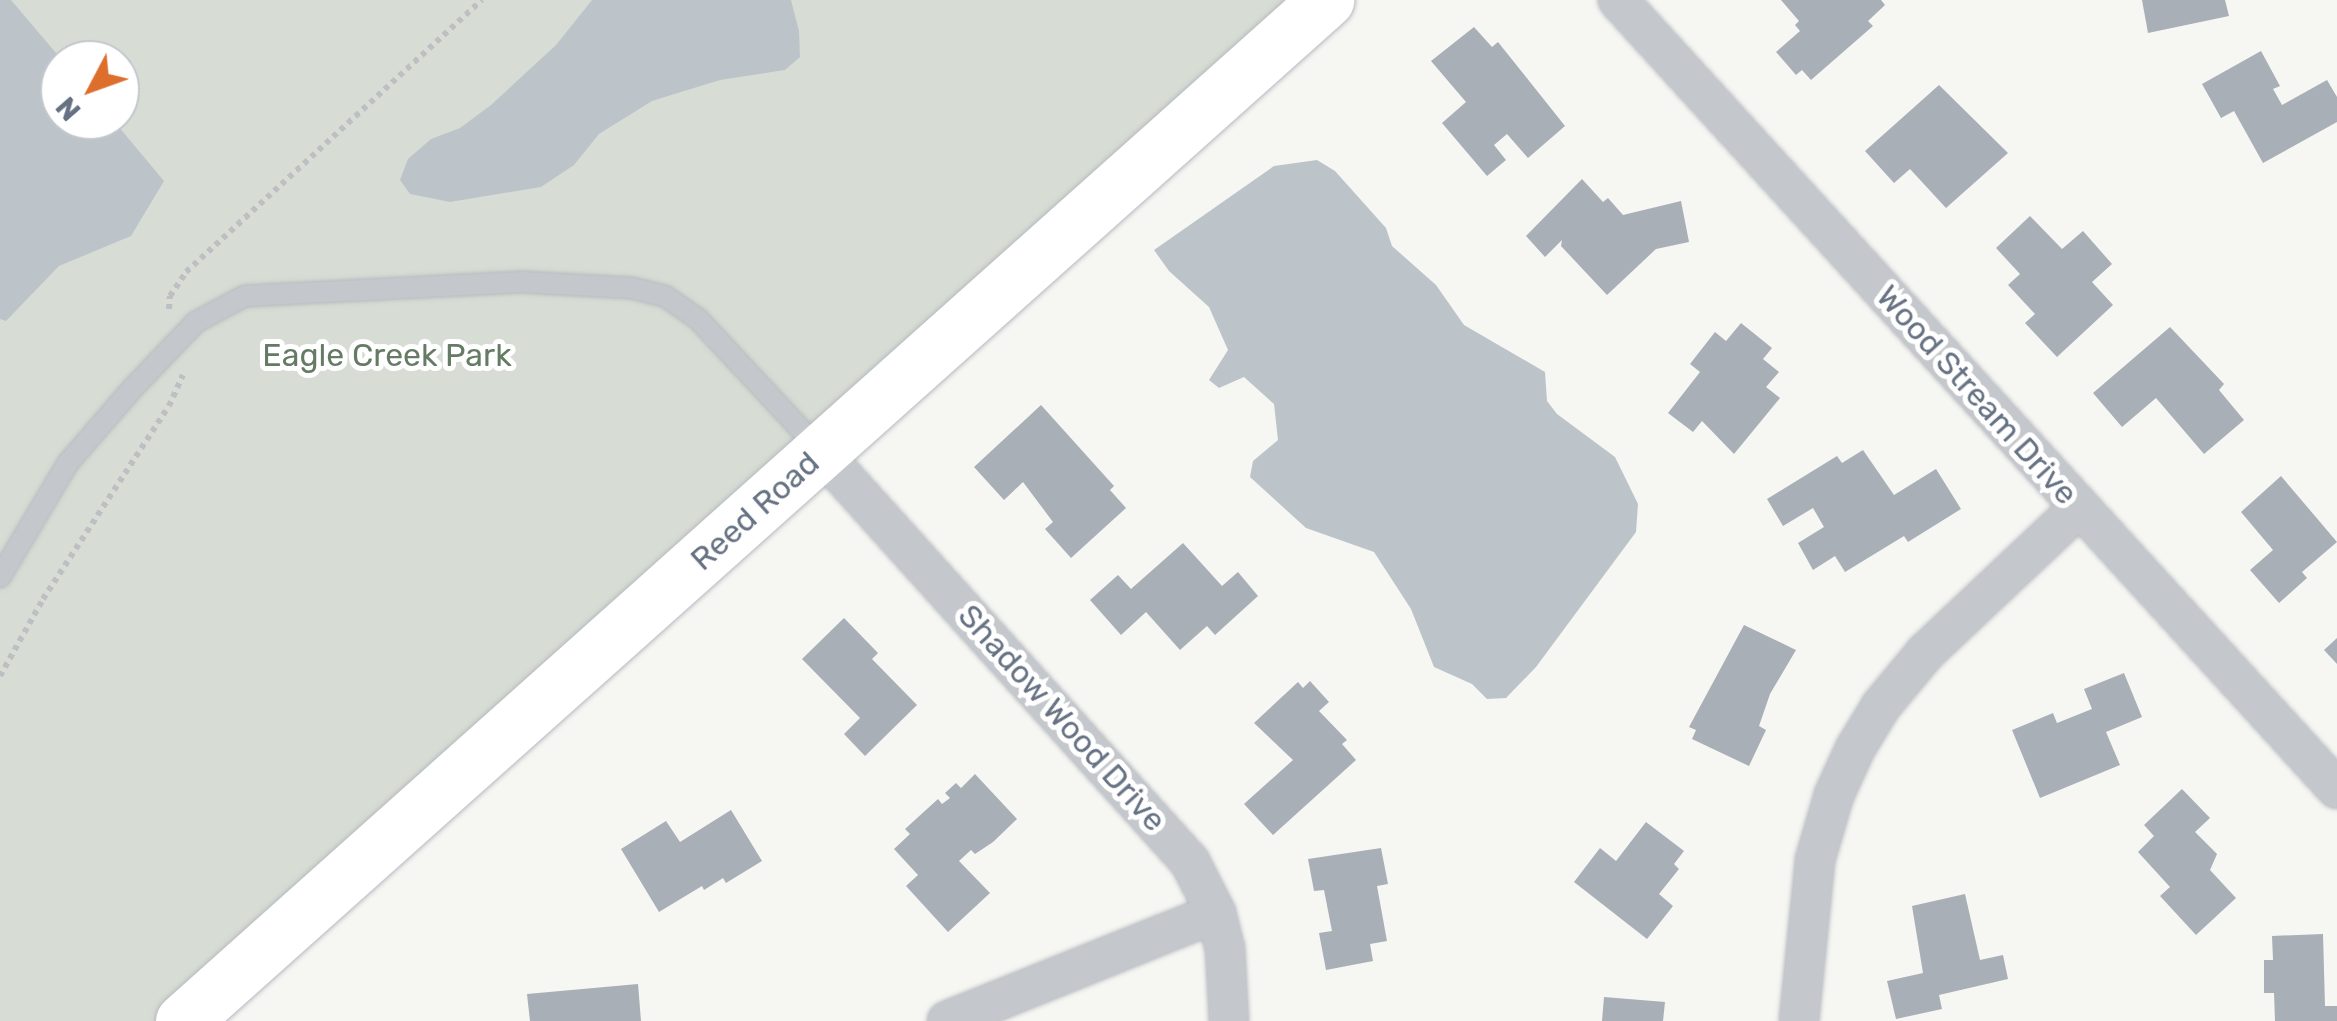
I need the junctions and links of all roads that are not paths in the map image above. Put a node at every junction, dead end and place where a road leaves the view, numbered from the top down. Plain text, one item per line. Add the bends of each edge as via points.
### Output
1 (1326, 0) edge
2 (1618, 0) edge
3 (821, 452) junction
4 (2080, 507) junction
5 (0, 576) edge
6 (2337, 789) edge
7 (1216, 913) junction
8 (183, 1021) edge
9 (946, 1021) edge
10 (1230, 1021) edge
11 (1799, 1021) edge

1 - 3 main road, Reed Road
2 - 4 street, Wood Stream Drive
3 - 5 lane via 697,318 665,296 522,282 245,296 196,322 133,388 68,463
3 - 7 street, Shadow Wood Drive via 1190,862
3 - 8 main road, Reed Road
4 - 6 street, Wood Stream Drive
4 - 11 street via 1925,654 1855,749 1815,860
7 - 9 street
7 - 10 street, Shadow Wood Drive via 1228,964

